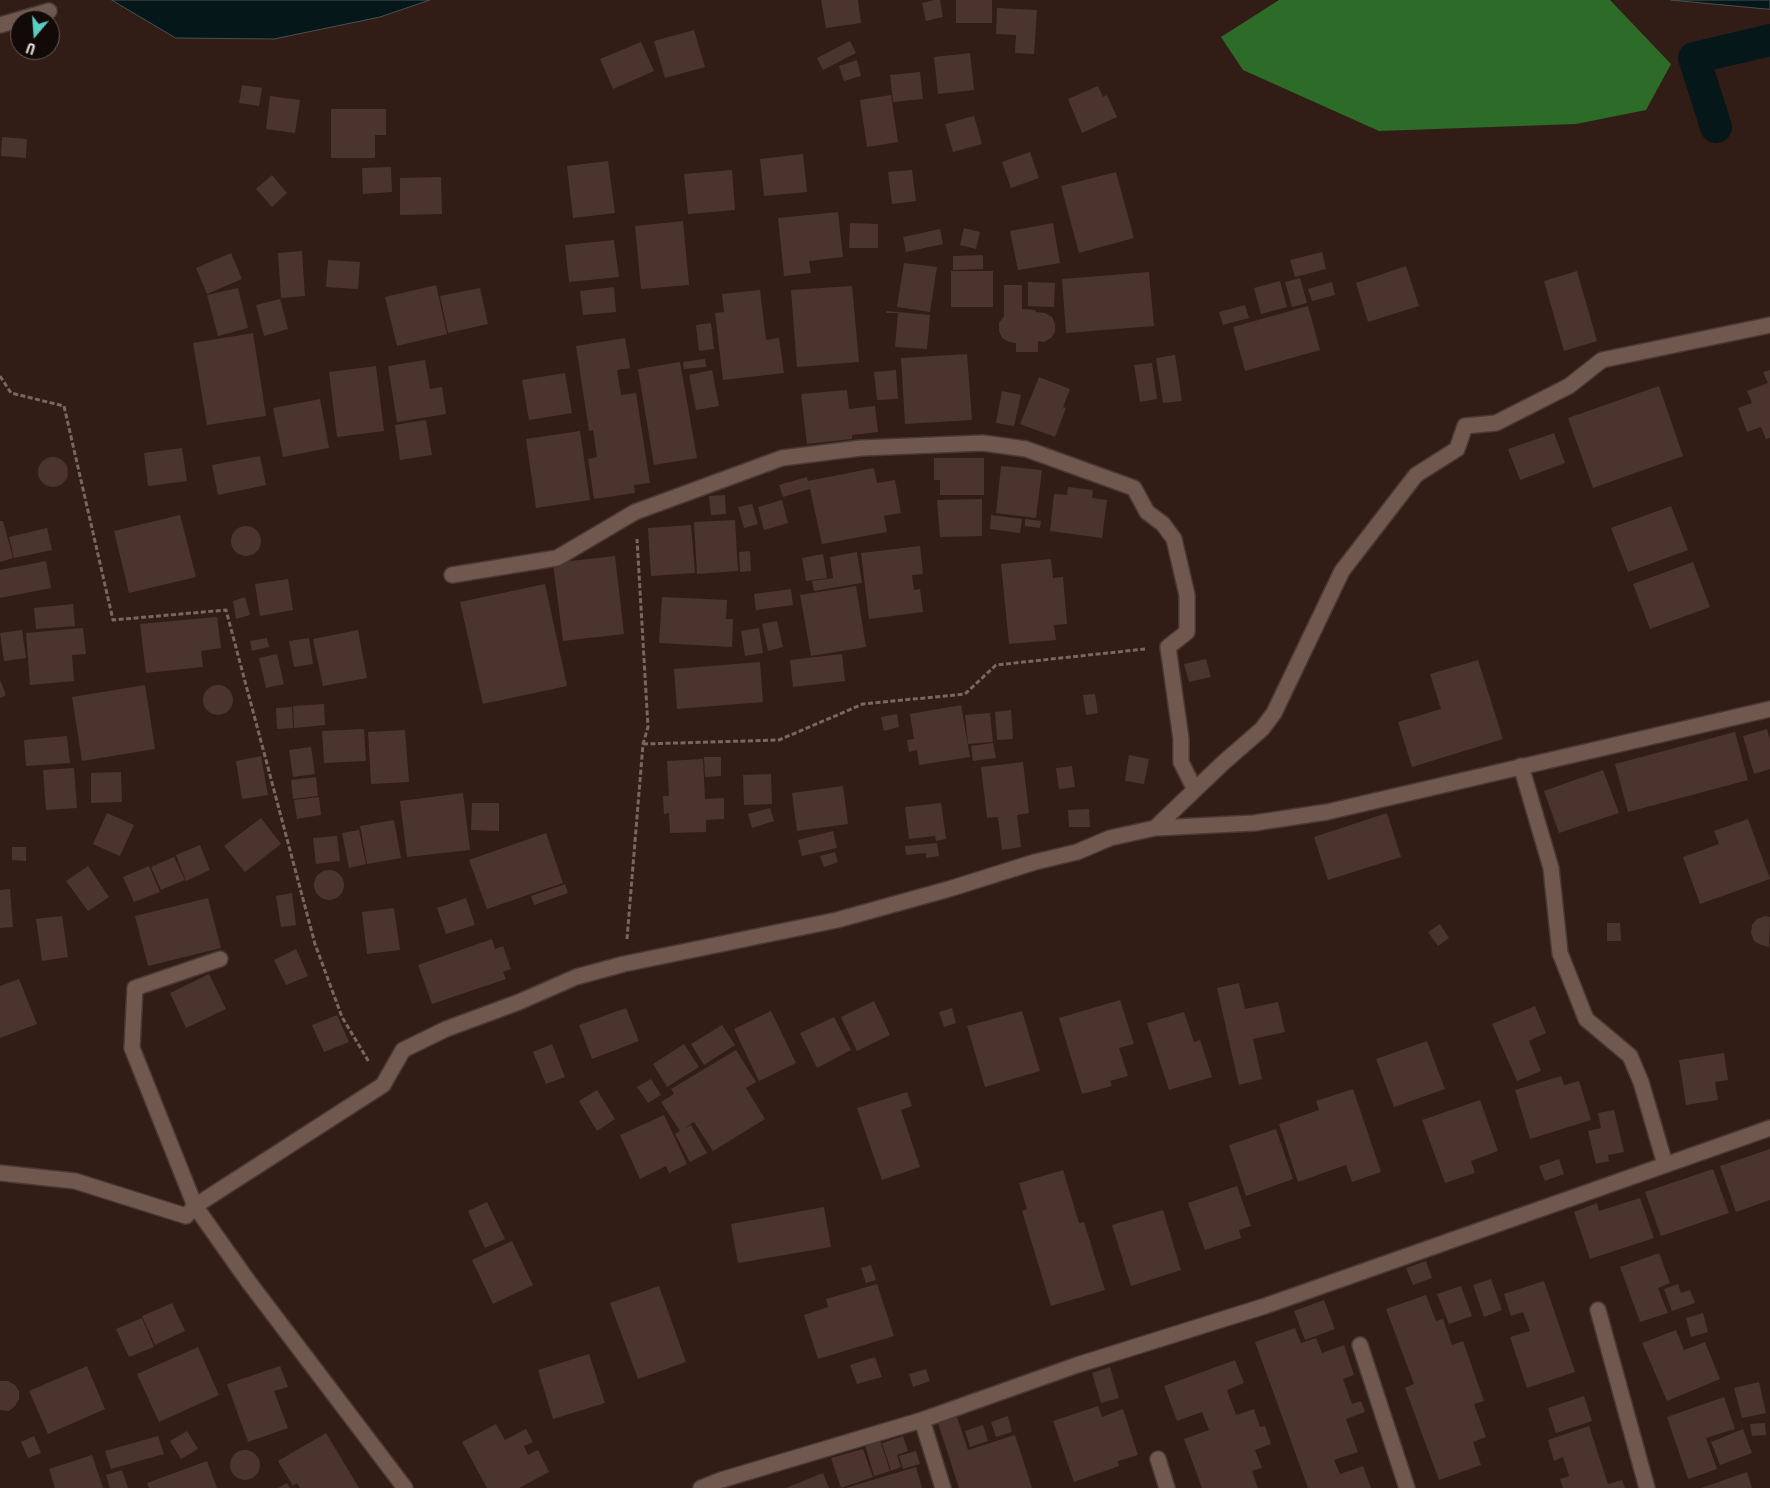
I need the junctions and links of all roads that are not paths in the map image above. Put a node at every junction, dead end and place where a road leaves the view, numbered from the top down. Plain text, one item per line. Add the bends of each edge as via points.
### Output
1 (1770, 324) edge
2 (452, 575) dead end
3 (1770, 709) edge
4 (1521, 766) junction
5 (1195, 790) junction
6 (1155, 828) junction
7 (220, 959) dead end
8 (1770, 1128) edge
9 (1666, 1164) junction
10 (0, 1173) edge
11 (196, 1206) junction
12 (1598, 1310) dead end
13 (1360, 1345) dead end
14 (922, 1420) junction
15 (1158, 1458) dead end
16 (723, 1484) edge
17 (405, 1488) edge
18 (701, 1488) edge
19 (943, 1488) edge
20 (1167, 1488) edge
21 (1407, 1488) edge
22 (1647, 1488) edge

1 - 5 street via 1602,360 1569,386 1496,423 1465,426 1457,449 1416,475 1342,571 1274,713 1262,729
2 - 5 street via 557,558 635,512 782,458 861,448 983,443 1026,449 1134,488 1147,512 1163,524 1174,539 1187,595 1187,632 1168,647 1181,739 1181,762
3 - 4 street
4 - 6 street via 1327,812 1254,823
4 - 9 street via 1551,868 1560,953 1586,1020 1630,1056
5 - 6 street
6 - 11 street via 1110,838 1077,852 837,920 576,977 446,1028 403,1050 383,1085
7 - 11 street via 135,988 132,1048
8 - 9 street
9 - 14 street via 1265,1306
10 - 11 street via 75,1181 186,1216
11 - 17 street via 248,1281
12 - 22 street
13 - 21 street
14 - 16 street
14 - 19 street
15 - 20 street
16 - 18 street

